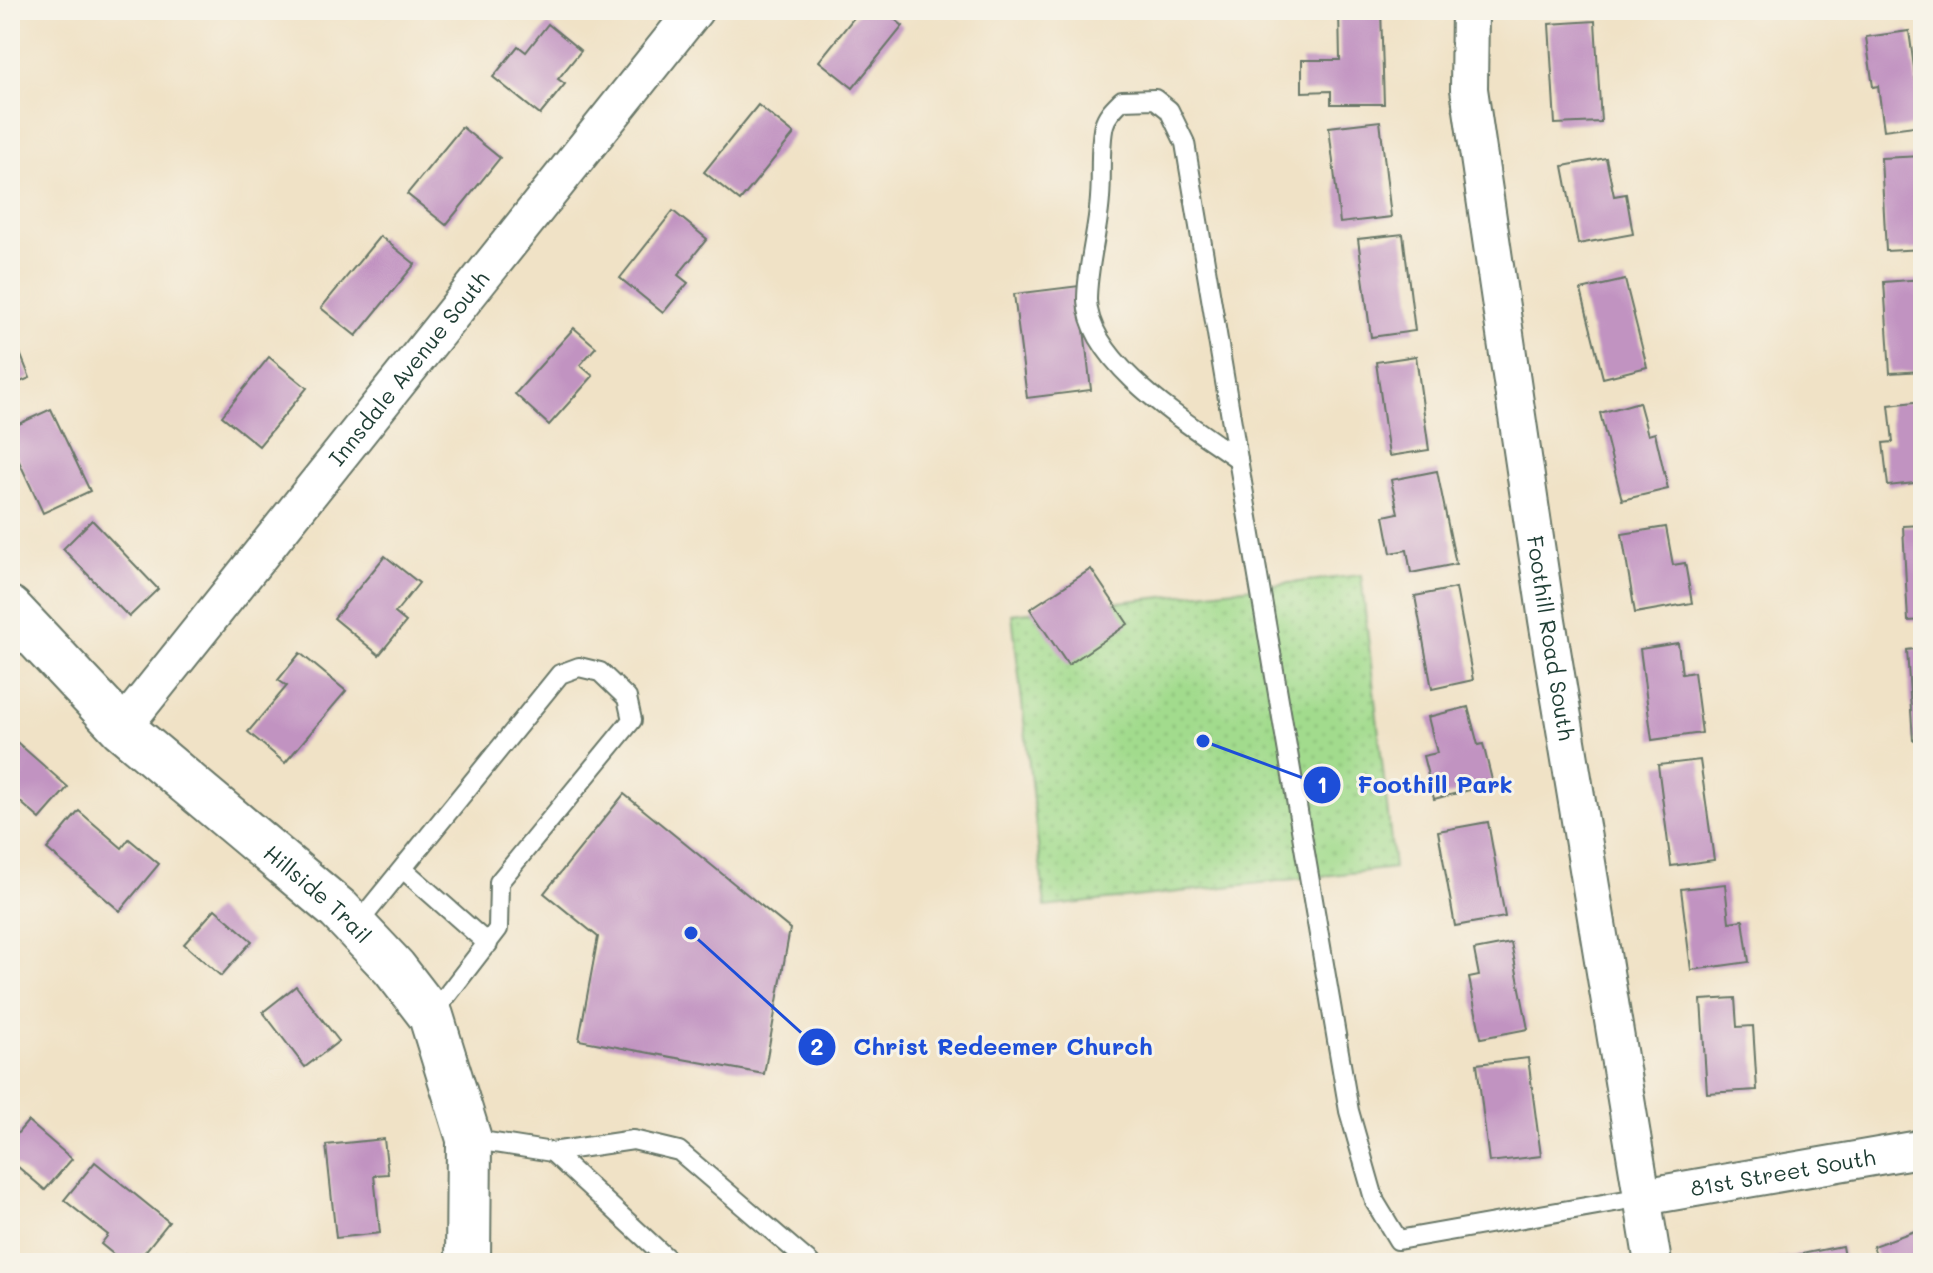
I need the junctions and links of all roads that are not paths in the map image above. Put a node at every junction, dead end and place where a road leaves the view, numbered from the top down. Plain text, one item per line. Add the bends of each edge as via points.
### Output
1 (695, 10) edge
2 (1470, 10) edge
3 (1238, 459) junction
4 (10, 609) edge
5 (122, 728) junction
6 (403, 869) junction
7 (355, 927) junction
8 (488, 944) junction
9 (431, 1016) junction
10 (469, 1139) junction
11 (1923, 1146) edge
12 (552, 1152) junction
13 (1643, 1197) junction
14 (468, 1263) edge
15 (672, 1263) edge
16 (810, 1263) edge
17 (1653, 1263) edge

1 - 5 street, Innsdale Avenue South
2 - 13 street, Foothill Road South via 1469,89 1547,620
3 - 3 lane via 1140,387 1097,334 1087,302 1104,124 1122,100 1155,99 1169,110 1185,143
3 - 13 lane via 1349,1111 1375,1202 1398,1240
4 - 5 street, Hillside Trail
5 - 7 street, Hillside Trail
6 - 7 lane
6 - 8 lane
6 - 8 lane via 560,674 579,667 600,672 627,698 632,720 499,882 498,929
7 - 9 street, Hillside Trail
8 - 9 lane
9 - 10 street, Hillside Trail
10 - 12 lane
10 - 14 street, Hillside Trail
11 - 13 street, 81st Street South
12 - 15 lane
12 - 16 lane via 633,1140 679,1151
13 - 17 street, Foothill Road South

